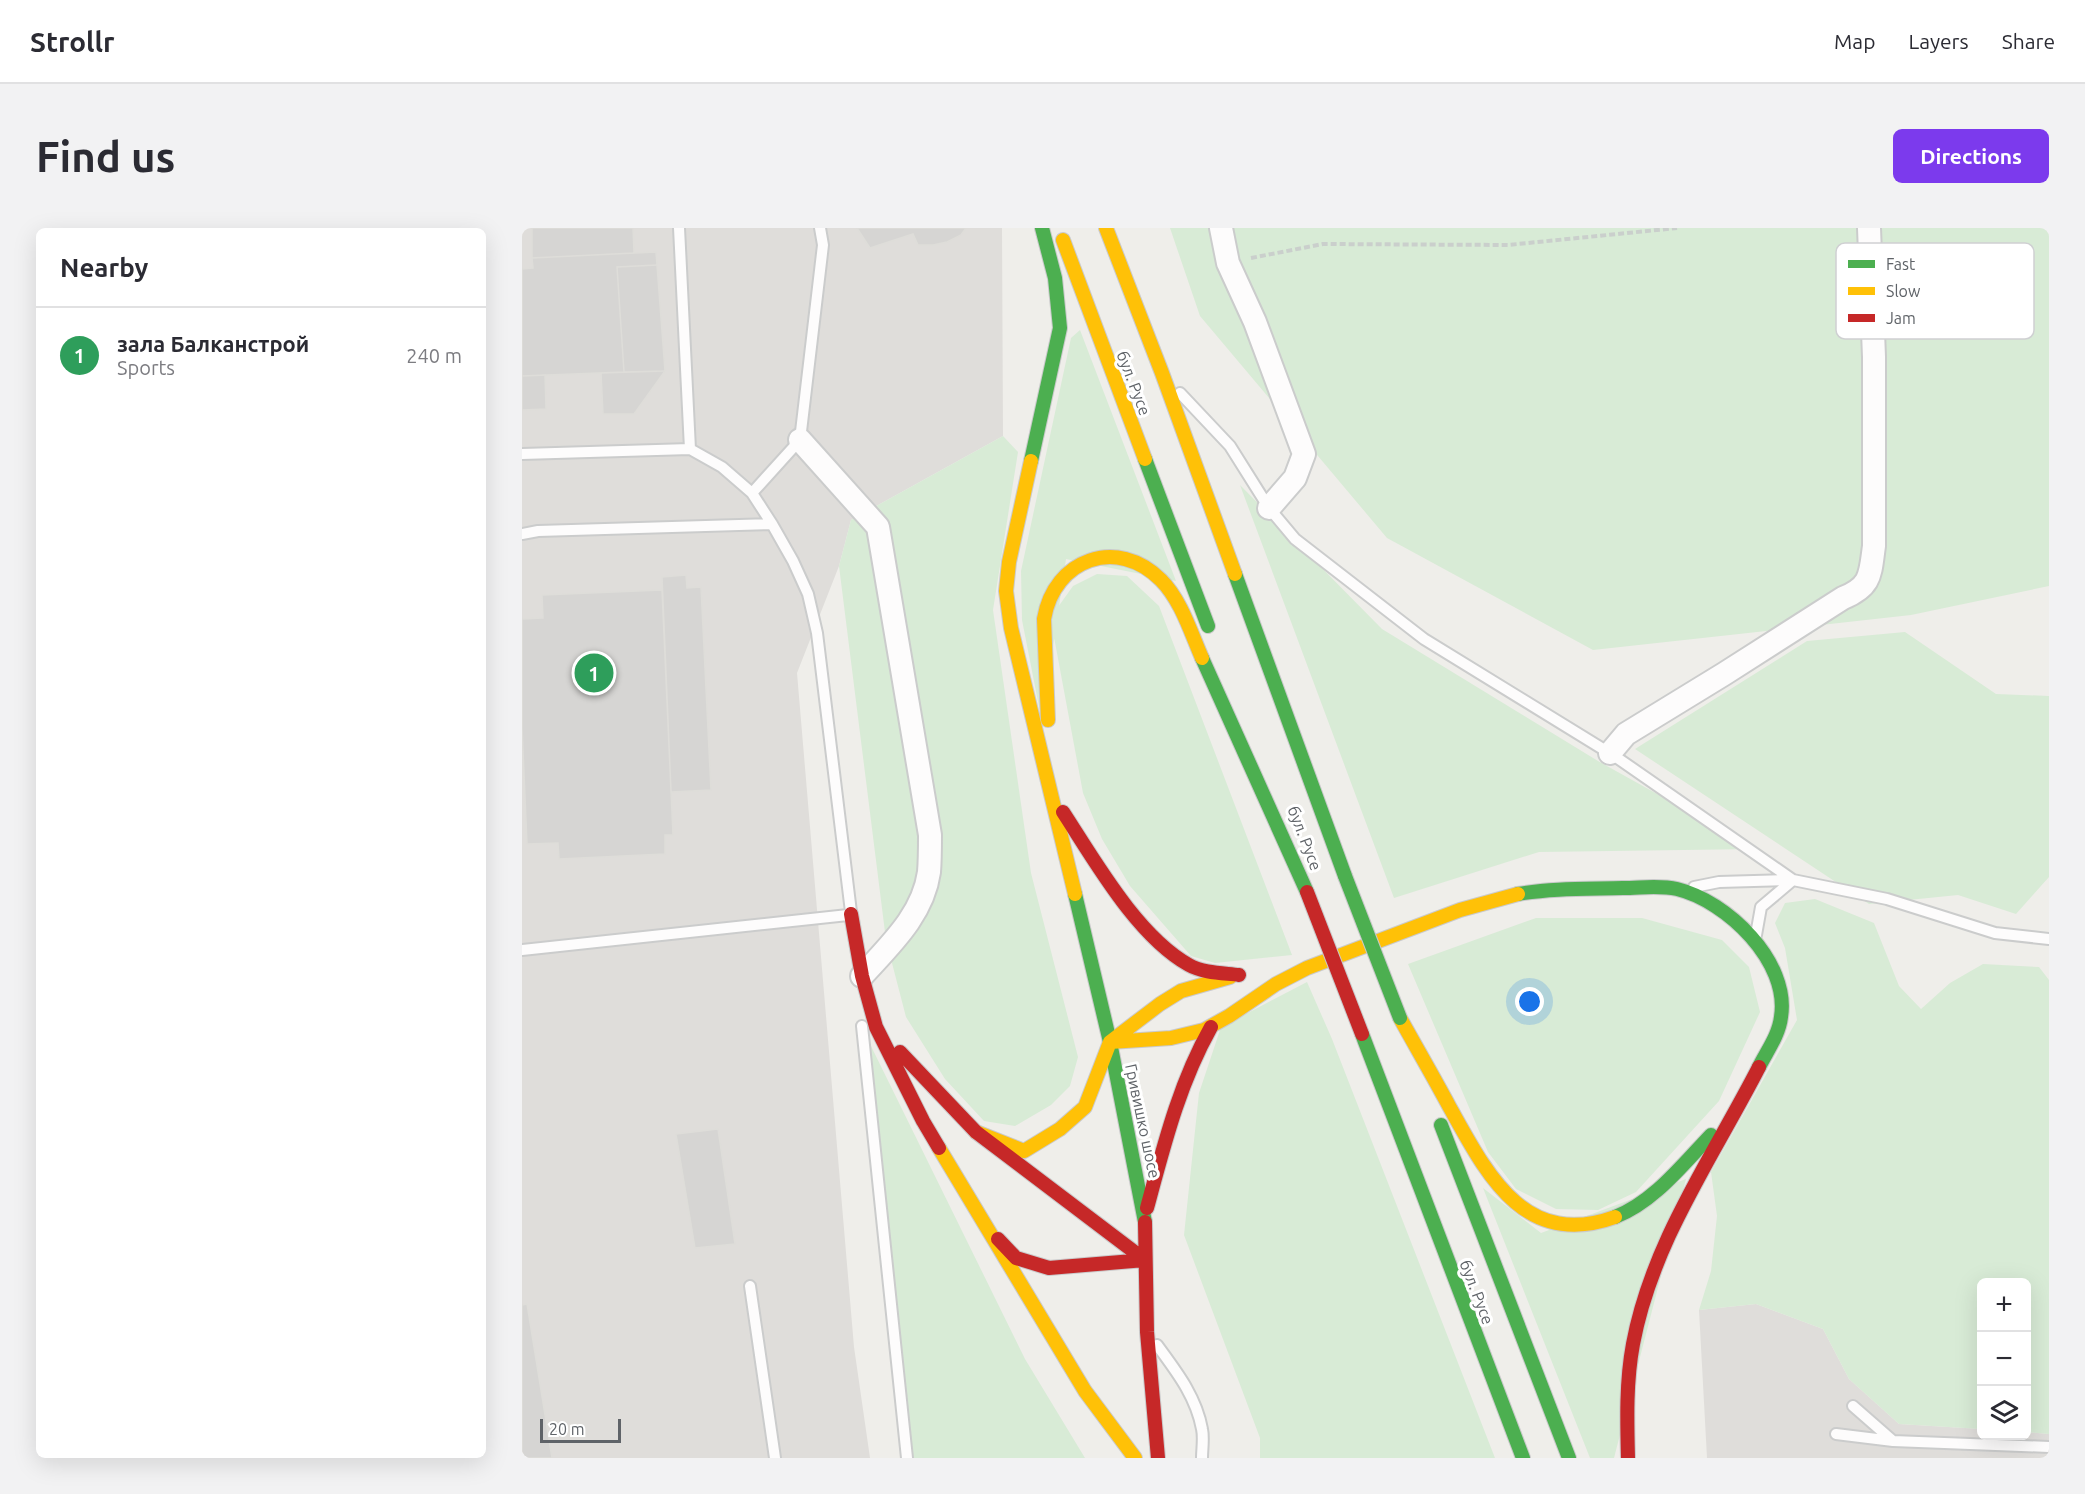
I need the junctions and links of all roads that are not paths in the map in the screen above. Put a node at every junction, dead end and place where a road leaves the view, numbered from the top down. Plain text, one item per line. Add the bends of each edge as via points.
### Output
1 (679, 228) edge
2 (820, 228) edge
3 (1042, 228) edge
4 (1059, 228) edge
5 (1106, 228) edge
6 (1221, 228) edge
7 (1869, 228) edge
8 (1870, 243) edge
9 (1874, 339) edge
10 (1162, 373) junction
11 (800, 440) junction
12 (690, 449) junction
13 (522, 454) edge
14 (752, 493) junction
15 (1269, 508) junction
16 (772, 524) junction
17 (522, 534) edge
18 (1211, 635) dead end
19 (1232, 691) dead end
20 (1610, 753) junction
21 (1053, 797) junction
22 (1793, 880) junction
23 (1679, 890) junction
24 (1307, 892) junction
25 (851, 914) junction
26 (2049, 939) edge
27 (1755, 941) junction
28 (522, 950) edge
29 (862, 976) junction
30 (1268, 976) dead end
31 (1288, 977) junction
32 (1400, 1018) junction
33 (876, 1027) junction
34 (1211, 1027) junction
35 (1110, 1042) junction
36 (1737, 1109) junction
37 (976, 1132) junction
38 (1145, 1214) junction
39 (983, 1223) junction
40 (1146, 1260) junction
41 (750, 1286) dead end
42 (1147, 1332) junction
43 (1853, 1406) dead end
44 (1836, 1434) dead end
45 (1893, 1441) junction
46 (2049, 1447) edge
47 (775, 1458) edge
48 (907, 1458) edge
49 (1135, 1458) edge
50 (1158, 1458) edge
51 (1202, 1458) edge
52 (1523, 1458) edge
53 (1569, 1458) edge
54 (1628, 1458) edge

1 - 12 lane
2 - 11 lane via 823,245
3 - 21 main road via 1056,282 1060,328 1006,591 1011,628
4 - 18 main road, бул. Русе
5 - 10 main road, бул. Русе
6 - 15 street via 1228,263 1255,322 1304,454 1295,478
7 - 8 street
9 - 20 street via 1874,546 1869,576 1859,591 1626,734
10 - 15 lane via 1230,446
10 - 32 main road, бул. Русе, bridge
11 - 14 lane
11 - 29 street via 878,527 930,835 929,873 920,904 906,927
12 - 13 lane
12 - 14 lane via 722,467
14 - 16 lane
15 - 20 lane via 1295,539 1424,639
16 - 17 lane
16 - 25 lane via 808,594 817,633
19 - 24 main road, бул. Русе
20 - 22 lane
21 - 24 main road via 1044,636 1047,605 1059,581 1080,565 1107,558 1130,560 1152,572 1172,594
21 - 35 main road, Гривишко шосе
21 - 35 main road via 1130,908 1171,953 1191,966 1244,975 1182,991
22 - 23 lane via 1719,882
22 - 26 lane via 1887,899 1995,933
22 - 27 lane via 1761,907
23 - 27 main road via 1720,910
23 - 31 main road via 1561,890 1493,899
24 - 52 main road, бул. Русе, bridge
25 - 28 lane
25 - 29 main road
25 - 48 lane
27 - 36 main road via 1778,981 1783,1014
29 - 33 main road
30 - 31 main road
31 - 34 main road
32 - 36 main road via 1478,1158 1528,1213 1550,1220 1596,1223 1620,1216 1665,1181
32 - 53 main road, бул. Русе
33 - 37 main road
33 - 39 main road via 922,1121
34 - 35 main road via 1190,1035
34 - 38 main road via 1197,1048 1182,1088
35 - 37 main road via 1085,1107 1060,1129 1024,1150
35 - 38 main road, Гривишко шосе
36 - 54 main road via 1671,1227 1642,1308 1628,1388
37 - 40 main road
38 - 40 main road, Гривишко шосе
39 - 40 main road via 1016,1258 1049,1268
39 - 49 main road via 1085,1391
40 - 42 main road, Гривишко шосе
41 - 47 lane
42 - 50 main road, Гривишко шосе
42 - 51 lane via 1183,1381 1195,1405 1202,1431
43 - 45 lane
44 - 45 lane
45 - 46 lane

